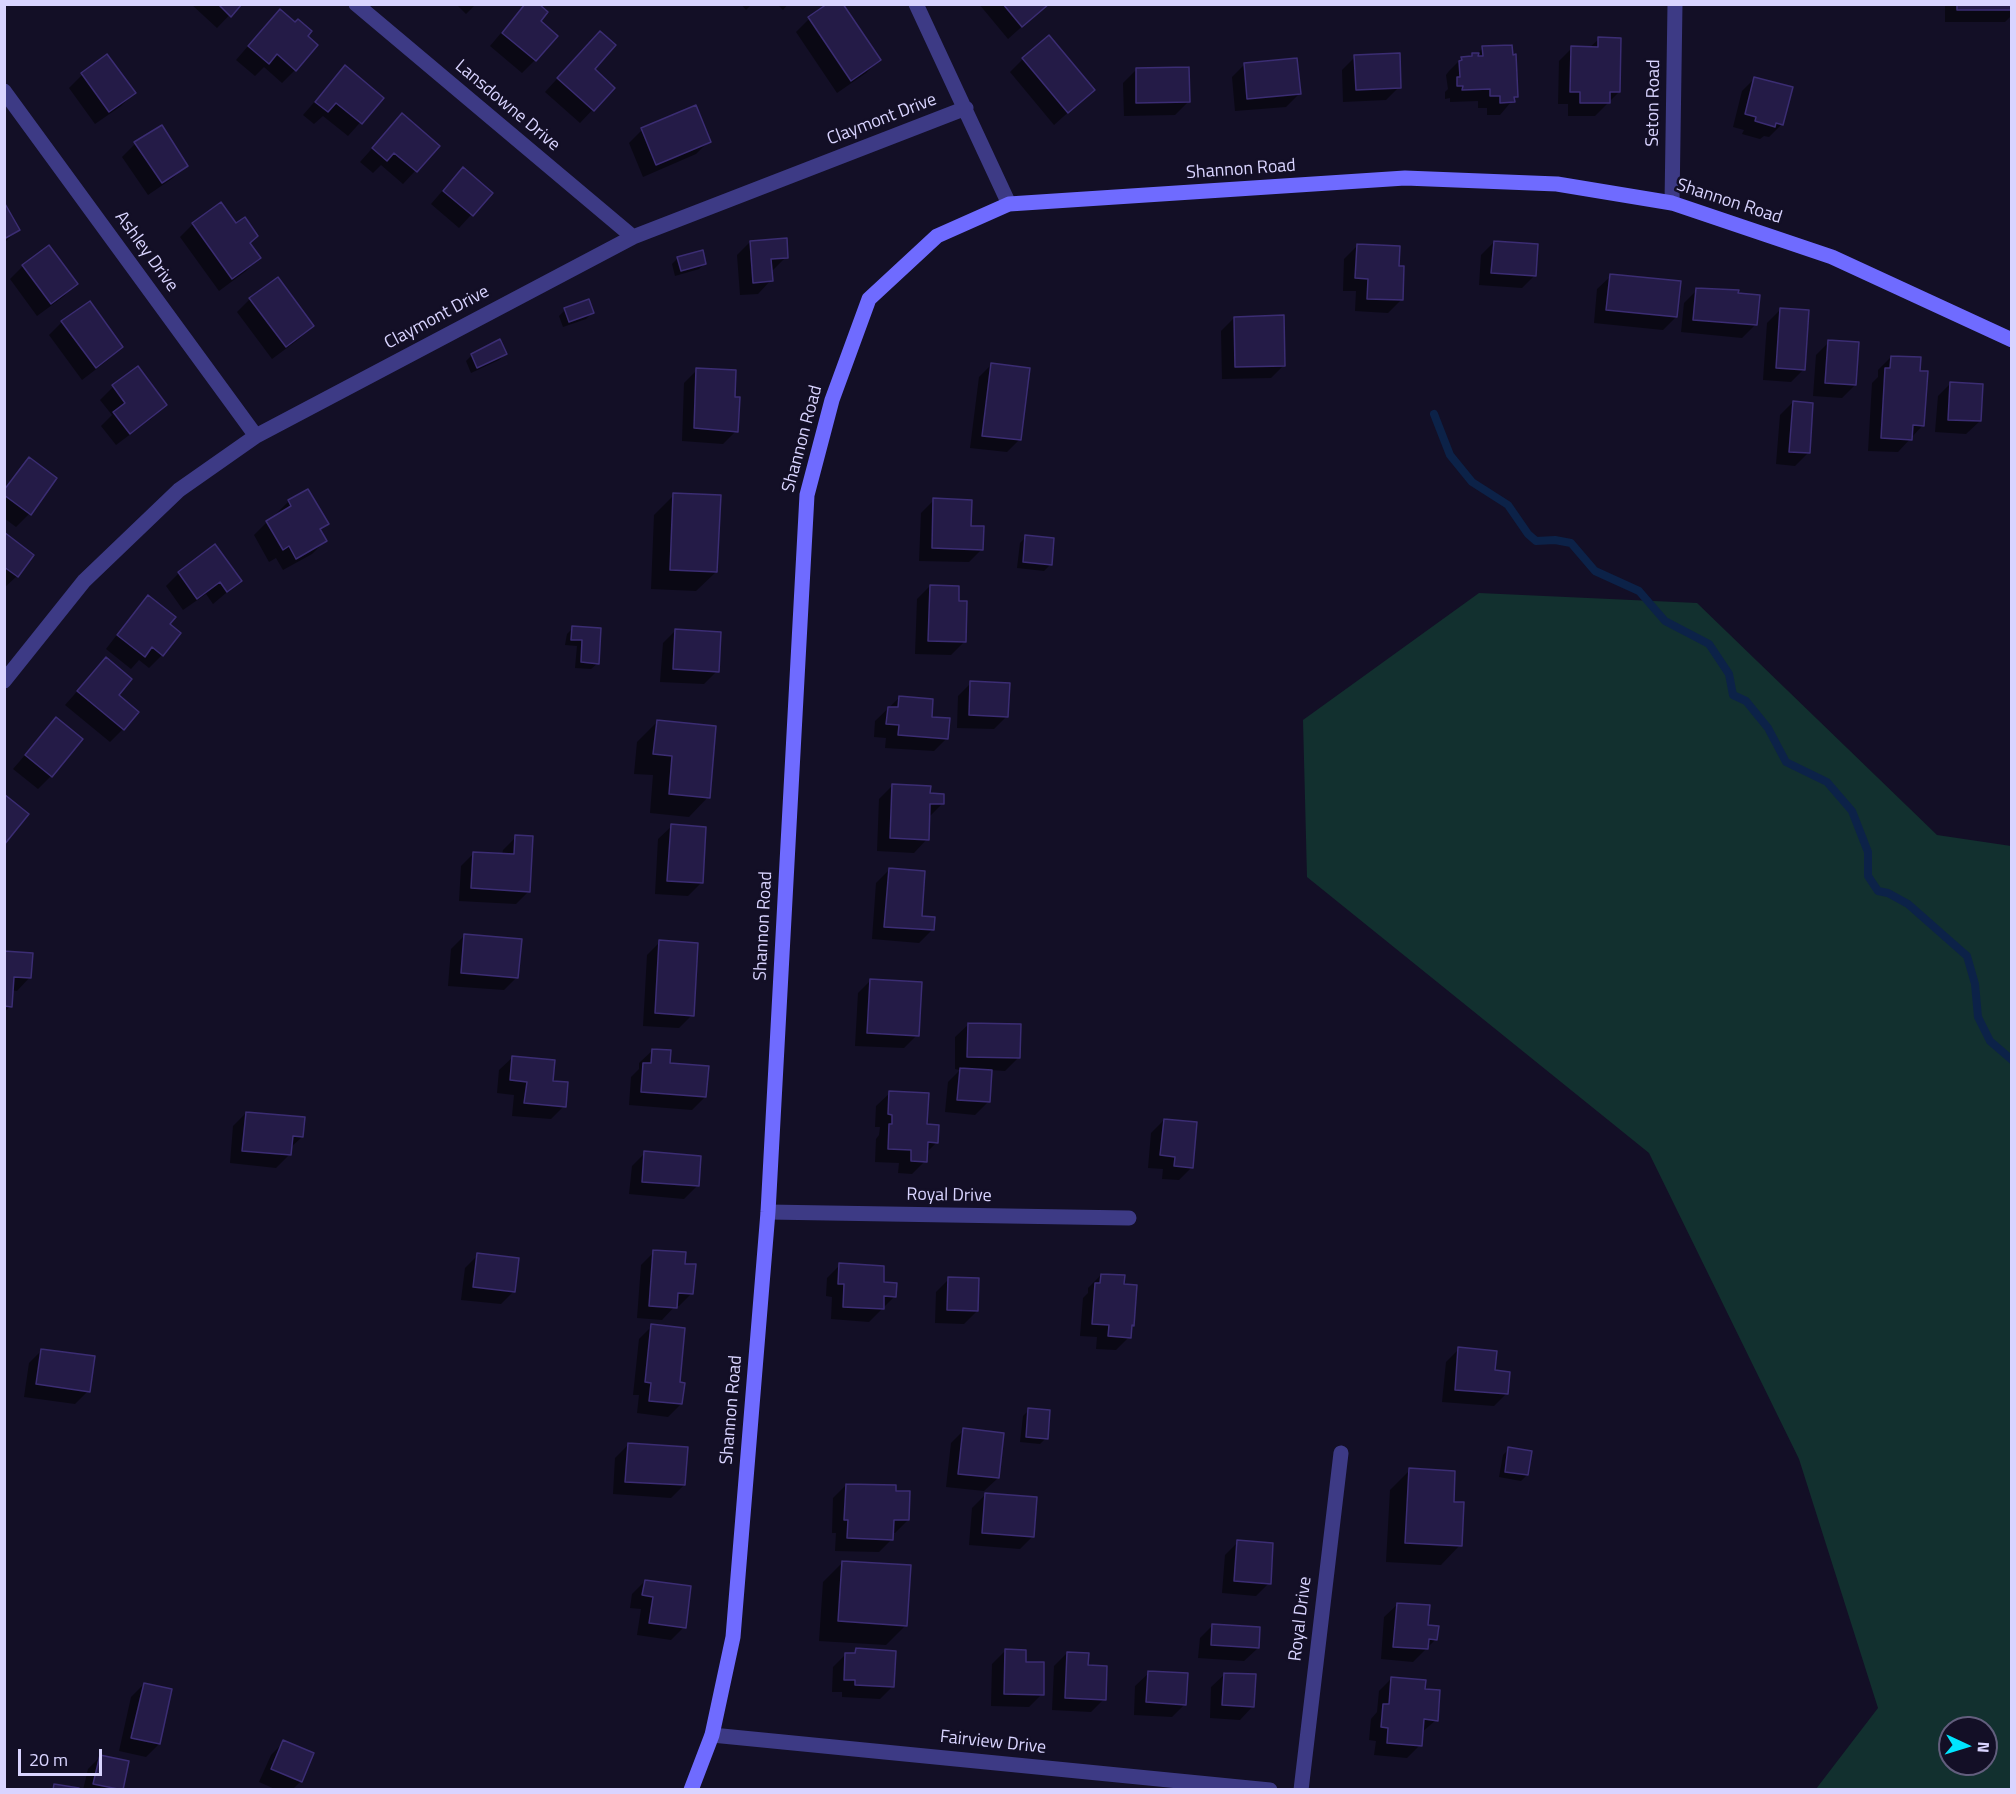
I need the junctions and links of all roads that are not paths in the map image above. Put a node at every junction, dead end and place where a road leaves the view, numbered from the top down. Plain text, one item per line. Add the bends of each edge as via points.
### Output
1 (356, 4) edge
2 (916, 4) edge
3 (1675, 4) edge
4 (4, 91) edge
5 (966, 108) junction
6 (1672, 203) junction
7 (1009, 204) junction
8 (633, 237) junction
9 (2012, 340) edge
10 (256, 436) junction
11 (4, 681) edge
12 (768, 1212) junction
13 (1129, 1218) dead end
14 (1341, 1453) dead end
15 (711, 1735) junction
16 (691, 1790) edge
17 (1270, 1790) edge
18 (1301, 1790) edge

1 - 8 street, Lansdowne Drive
2 - 5 street
3 - 6 street, Seton Road
4 - 10 street, Ashley Drive
5 - 7 street
5 - 8 street, Claymont Drive
6 - 7 street, Shannon Road via 1557,184 1405,178
6 - 9 street, Shannon Road via 1832,256
7 - 12 street, Shannon Road via 937,236 869,299 832,400 807,495
8 - 10 street, Claymont Drive
10 - 11 street, Claymont Drive via 179,490 84,581
12 - 13 street, Royal Drive
12 - 15 street, Shannon Road via 733,1637
14 - 18 street, Royal Drive
15 - 16 street, Shannon Road
15 - 17 street, Fairview Drive

